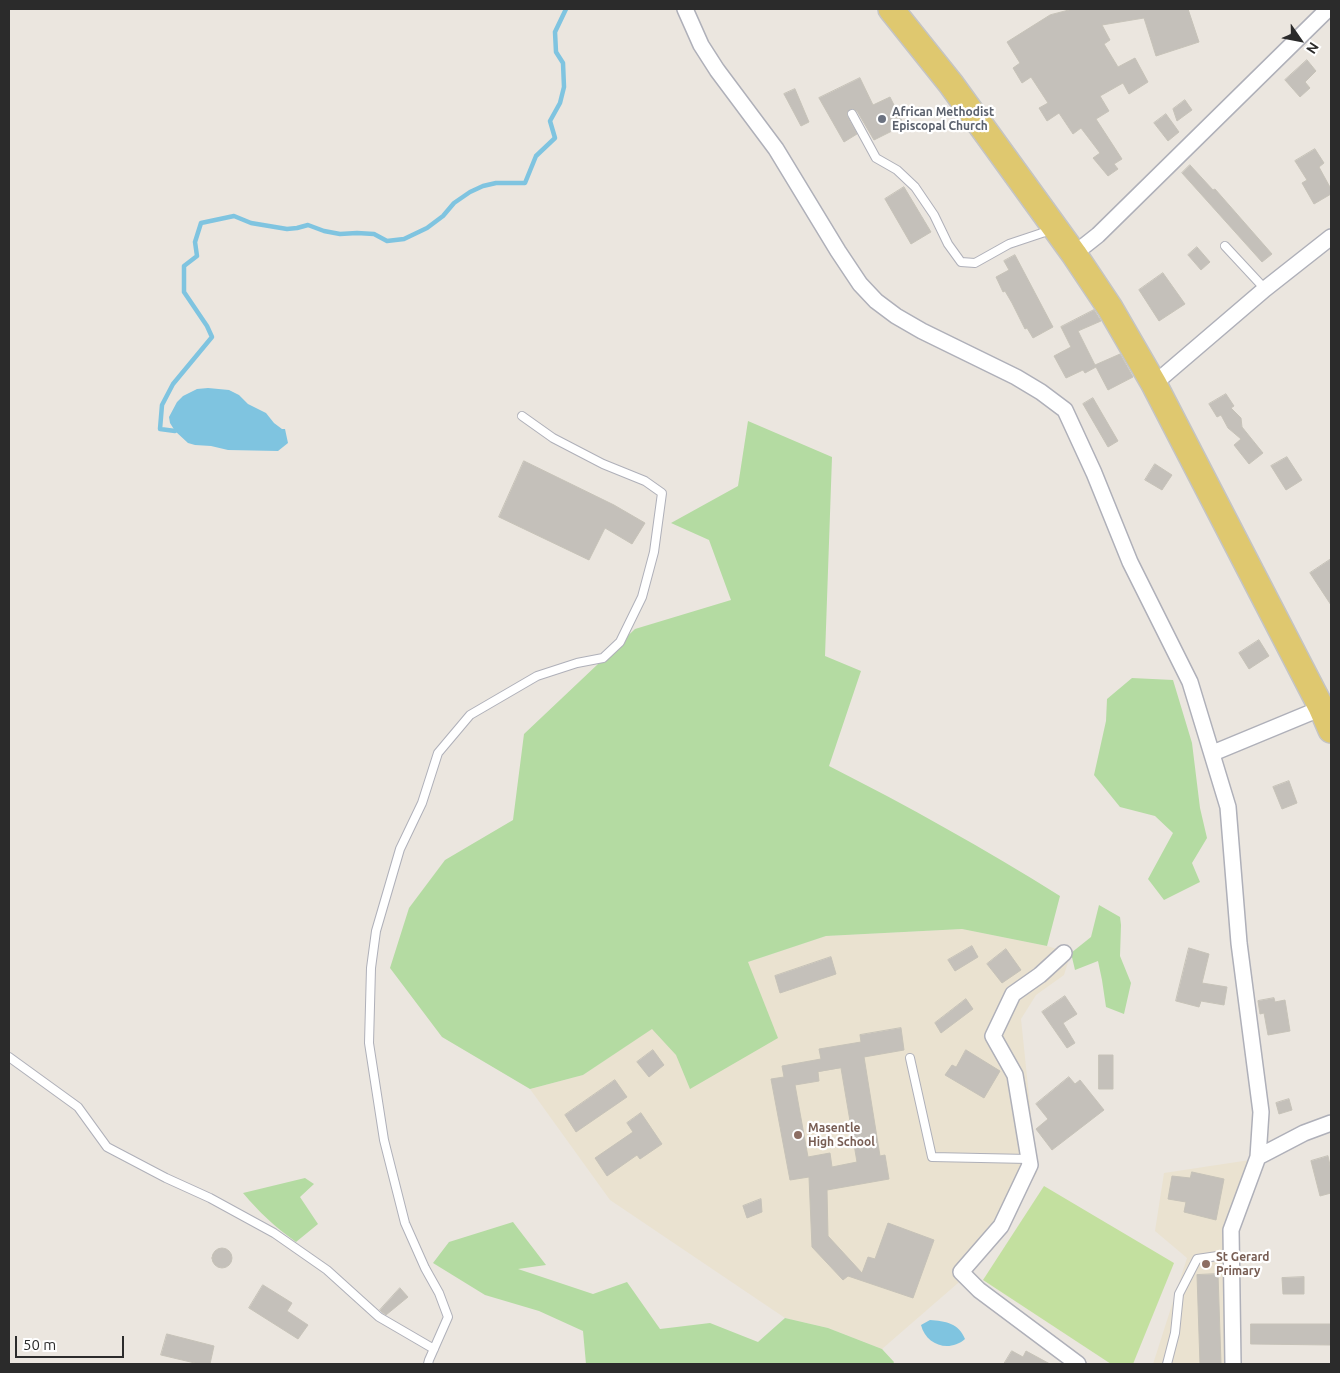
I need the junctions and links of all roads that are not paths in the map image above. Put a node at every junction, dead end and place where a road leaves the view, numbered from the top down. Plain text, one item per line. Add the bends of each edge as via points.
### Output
1 (685, 9) edge
2 (891, 9) edge
3 (1328, 9) edge
4 (852, 114) dead end
5 (1055, 229) junction
6 (1331, 237) edge
7 (1225, 246) dead end
8 (1074, 254) junction
9 (1265, 289) junction
10 (1154, 384) junction
11 (522, 416) dead end
12 (1326, 706) edge
13 (1331, 730) edge
14 (1213, 753) junction
15 (1064, 953) dead end
16 (9, 1057) edge
17 (910, 1058) dead end
18 (1331, 1123) edge
19 (1258, 1157) junction
20 (1029, 1159) junction
21 (1231, 1254) junction
22 (434, 1349) junction
23 (428, 1364) edge
24 (1078, 1364) edge
25 (1167, 1364) edge
26 (1233, 1364) edge

1 - 14 street via 701,45 717,70 776,149 838,251 876,301 922,331 1016,377 1064,410 1094,472 1130,562 1190,682
2 - 5 main road via 951,84
3 - 8 street via 1098,235
4 - 5 lane via 876,158 897,170 915,187 961,262 975,263 1009,244
5 - 8 main road
6 - 9 street
7 - 9 lane
8 - 10 main road
9 - 10 street
10 - 12 main road
11 - 22 lane via 553,438 645,481 662,493 654,552 642,597 620,642 603,658 537,676 470,715 438,753 422,802 400,849 376,931 371,968 369,1043 384,1140 405,1224 448,1317
12 - 13 main road
12 - 14 street
14 - 19 street via 1228,806 1239,943 1261,1112
15 - 20 street via 1013,994 993,1036 1015,1075
16 - 22 lane via 78,1107 107,1147 274,1233 327,1270 379,1317
17 - 20 lane via 932,1157
18 - 19 street
19 - 21 street via 1231,1230
20 - 24 street via 1030,1166 1001,1226 961,1272 979,1290
21 - 25 lane via 1197,1259 1179,1294
21 - 26 street
22 - 23 lane

